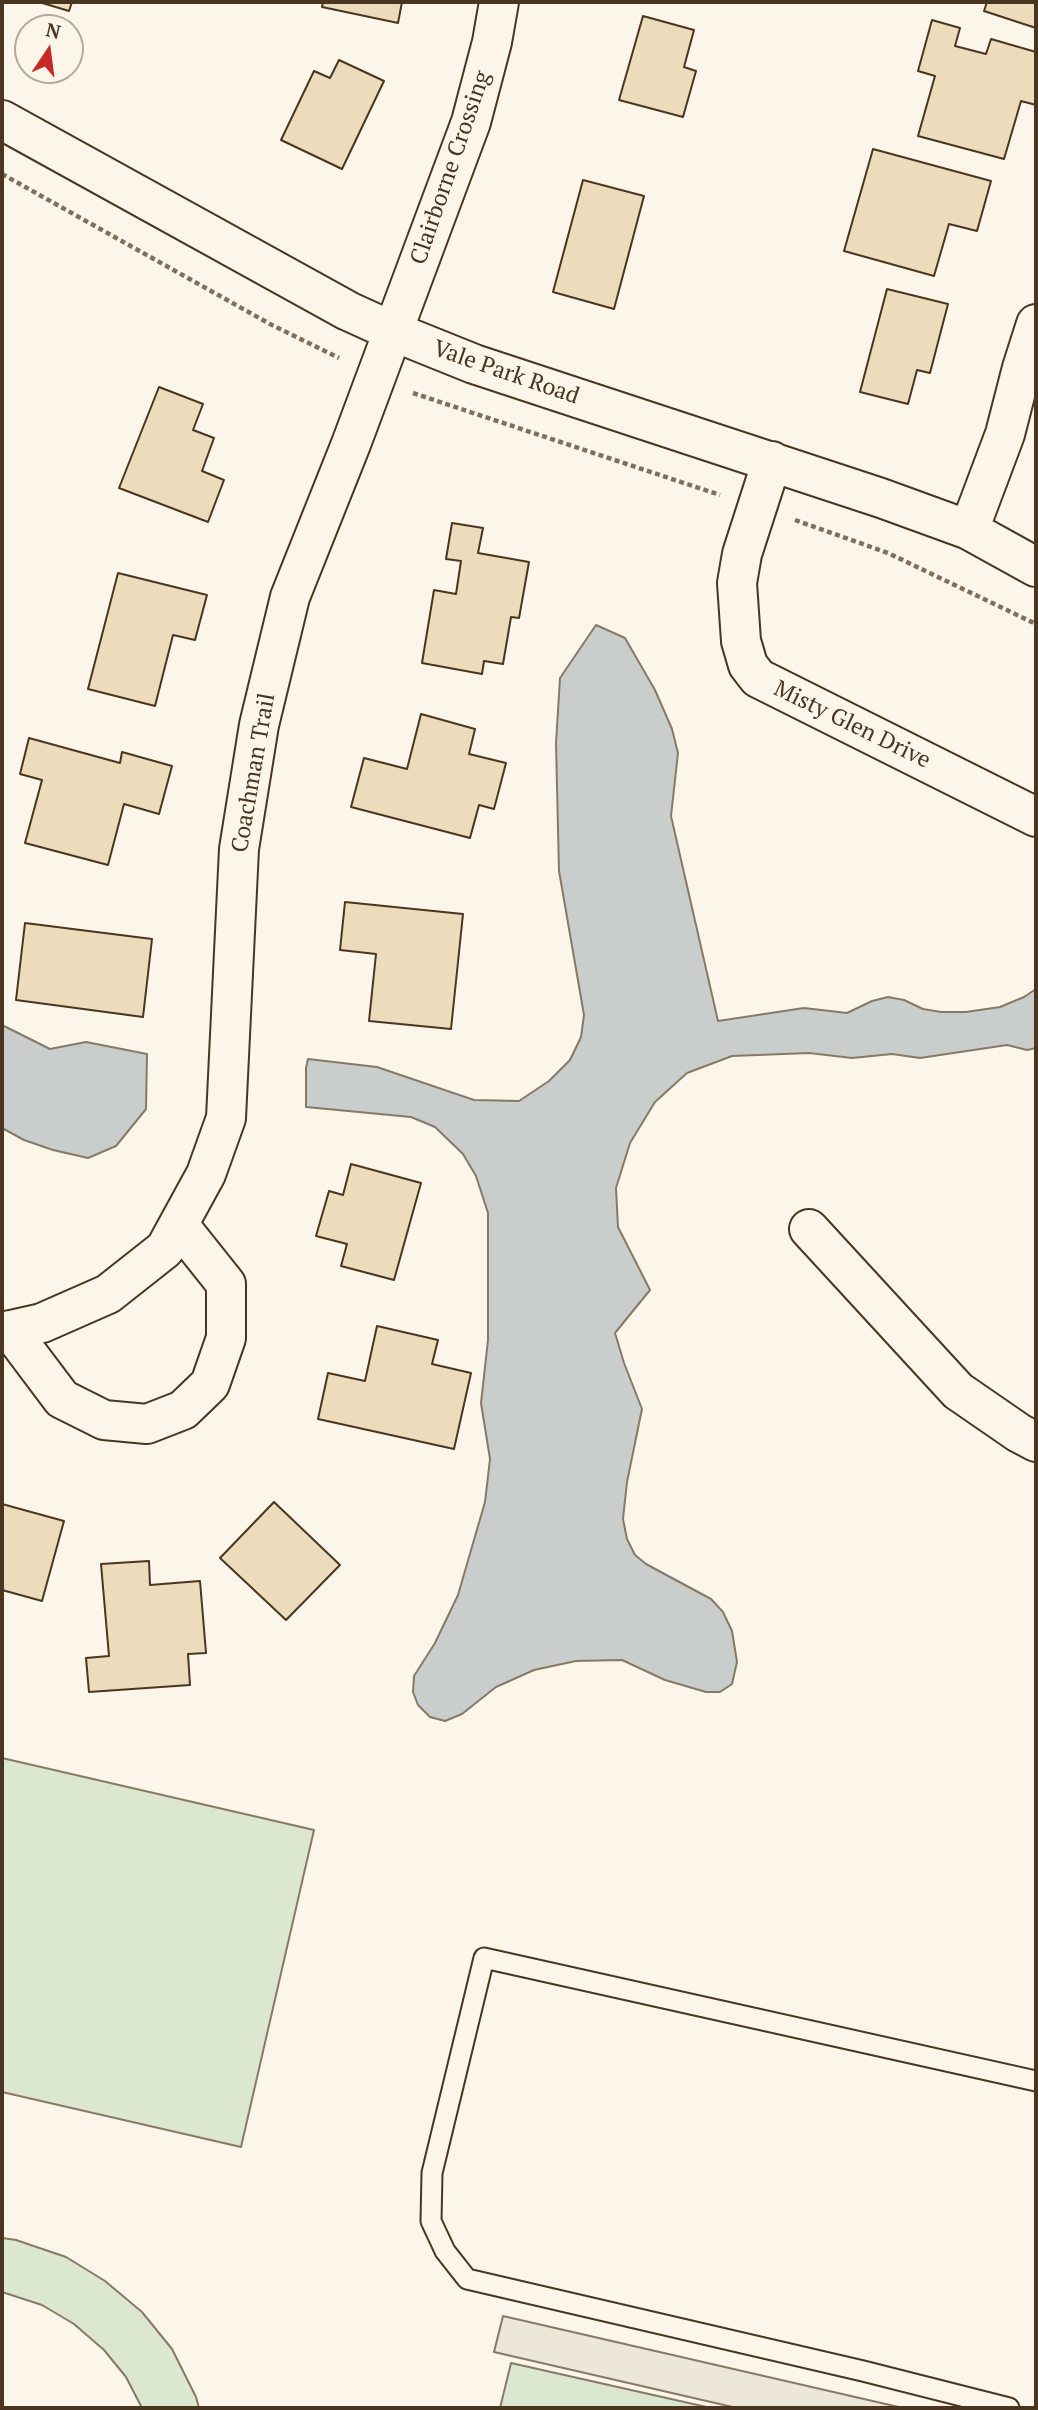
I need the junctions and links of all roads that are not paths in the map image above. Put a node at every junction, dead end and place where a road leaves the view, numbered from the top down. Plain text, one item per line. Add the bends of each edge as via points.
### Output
1 (499, 2) edge
2 (2, 120) edge
3 (1036, 324) edge
4 (392, 331) junction
5 (772, 461) junction
6 (969, 530) junction
7 (1036, 567) edge
8 (1036, 817) edge
9 (179, 1225) junction
10 (809, 1229) dead end
11 (6, 1331) edge
12 (1036, 1442) edge
13 (1036, 2081) edge
14 (1009, 2408) edge

1 - 4 street, Clairborne Crossing via 471,122
2 - 4 street, Vale Park Road
3 - 6 street via 1005,434
4 - 5 street, Vale Park Road via 474,363
4 - 9 street, Coachman Trail via 290,597 262,712 239,849 226,1118 206,1174
5 - 6 street, Vale Park Road
5 - 8 street, Misty Glen Drive via 737,583 741,640 758,678
6 - 7 street, Vale Park Road
9 - 11 street, Coachman Trail via 166,1249 108,1294 42,1323
9 - 11 street, Coachman Trail via 226,1284 226,1338 209,1384 183,1410 147,1424 104,1420 62,1399
10 - 12 street via 958,1391
13 - 14 lane via 484,1958 432,2173 431,2221 444,2251 467,2279

